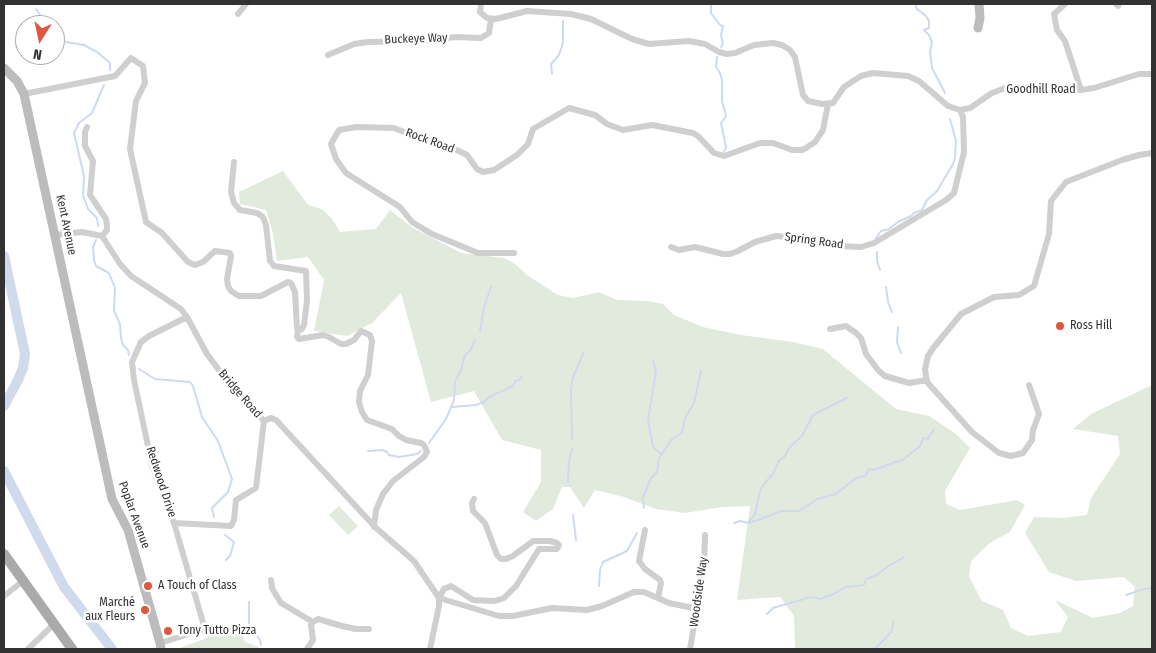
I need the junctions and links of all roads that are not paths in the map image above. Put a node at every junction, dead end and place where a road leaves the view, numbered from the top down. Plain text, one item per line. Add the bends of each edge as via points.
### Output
1 (246, 4) edge
2 (481, 4) edge
3 (979, 4) edge
4 (1065, 4) edge
5 (238, 14) dead end
6 (491, 19) junction
7 (978, 28) dead end
8 (328, 55) dead end
9 (4, 68) edge
10 (1152, 74) edge
11 (1081, 90) junction
12 (24, 94) junction
13 (828, 104) junction
14 (960, 110) junction
15 (87, 127) dead end
16 (1152, 153) edge
17 (234, 162) dead end
18 (55, 235) junction
19 (102, 236) junction
20 (670, 247) dead end
21 (514, 253) dead end
22 (187, 316) junction
23 (830, 329) dead end
24 (298, 330) junction
25 (927, 380) junction
26 (1029, 385) dead end
27 (90, 394) joint
28 (264, 421) junction
29 (474, 499) dead end
30 (174, 523) junction
31 (374, 527) junction
32 (645, 530) dead end
33 (704, 535) dead end
34 (4, 554) edge
35 (271, 580) dead end
36 (23, 581) junction
37 (4, 596) edge
38 (439, 598) junction
39 (658, 598) junction
40 (698, 609) junction
41 (313, 622) junction
42 (54, 624) junction
43 (369, 629) dead end
44 (160, 646) edge
45 (28, 649) edge
46 (72, 649) edge
47 (307, 649) edge
48 (430, 649) edge
49 (690, 649) edge

1 - 5 street
2 - 6 street via 482,15
3 - 7 street
4 - 11 street via 1054,14 1057,30 1065,41
6 - 8 street, Buckeye Way via 489,34 481,38 368,42
6 - 13 street via 528,11 571,14 597,21 644,43 683,40 705,44 727,54 754,45 778,44 795,57 806,99
9 - 12 street, Kent Avenue
10 - 11 street, Goodhill Road via 1140,74
11 - 14 street, Goodhill Road via 1005,88 970,108
12 - 18 street, Kent Avenue
12 - 24 street via 115,76 131,58 143,66 146,83 136,101 130,149 146,222 162,233 188,262 203,262 215,251 230,253 228,286 239,296 261,296 291,283 295,292
13 - 14 street via 833,103 841,90 856,78 879,72 914,78 942,102
13 - 21 street, Rock Road via 823,130 815,142 802,150 760,143 724,156 714,153 693,133 652,125 623,130 595,115 570,108 533,129 528,144 518,155 494,170 483,172 476,170 467,155 449,146 394,128 339,130 331,144 346,173 400,207 412,222 440,238 478,253
14 - 20 street, Spring Road via 964,152 954,193 874,243 861,247 838,246 776,236 730,254 695,247 679,250
15 - 19 street via 84,146 93,161 90,195 107,225
16 - 25 street via 1139,154 1066,182 1051,200 1049,234 1034,286 1019,295 994,298 961,314 928,356
17 - 24 street via 231,192 234,203 240,210 262,217 266,225 270,262 274,266 306,271 305,322
18 - 19 street via 82,232
18 - 27 street, Kent Avenue
19 - 22 street, Bridge Road via 131,276
22 - 28 street, Bridge Road via 207,354 230,385
22 - 30 street, Redwood Drive via 142,342 132,362 152,465
23 - 25 street via 846,326 856,333 866,354 885,376 909,383
24 - 31 street via 299,339 322,335 340,344 354,340 361,330 370,335 368,375 360,391 362,412 367,420 392,429 406,440 421,443 427,452 382,494
25 - 26 street via 936,394 978,436 999,453 1011,456 1023,453 1032,440 1039,414
27 - 44 street, Poplar Avenue via 112,499 128,530
28 - 30 street via 256,488 236,500 234,520 230,526
28 - 31 street, Bridge Road via 276,420
29 - 38 street via 473,511 485,523 501,559 513,556 533,541 557,542 559,545 557,549 539,549 516,586 504,598 473,600 451,586 444,589
30 - 44 street, Redwood Drive via 204,629
31 - 38 street, Bridge Road via 414,561
32 - 39 street via 639,561 660,580
33 - 40 street, Woodside Way via 704,566
34 - 36 main road
35 - 41 street via 281,603
36 - 37 street
36 - 42 main road
38 - 39 street via 499,616 552,608 587,610 634,592
38 - 48 street
39 - 40 street
40 - 49 street, Woodside Way
41 - 43 street via 318,619 349,628
41 - 47 street via 313,640
42 - 45 street
42 - 46 main road

